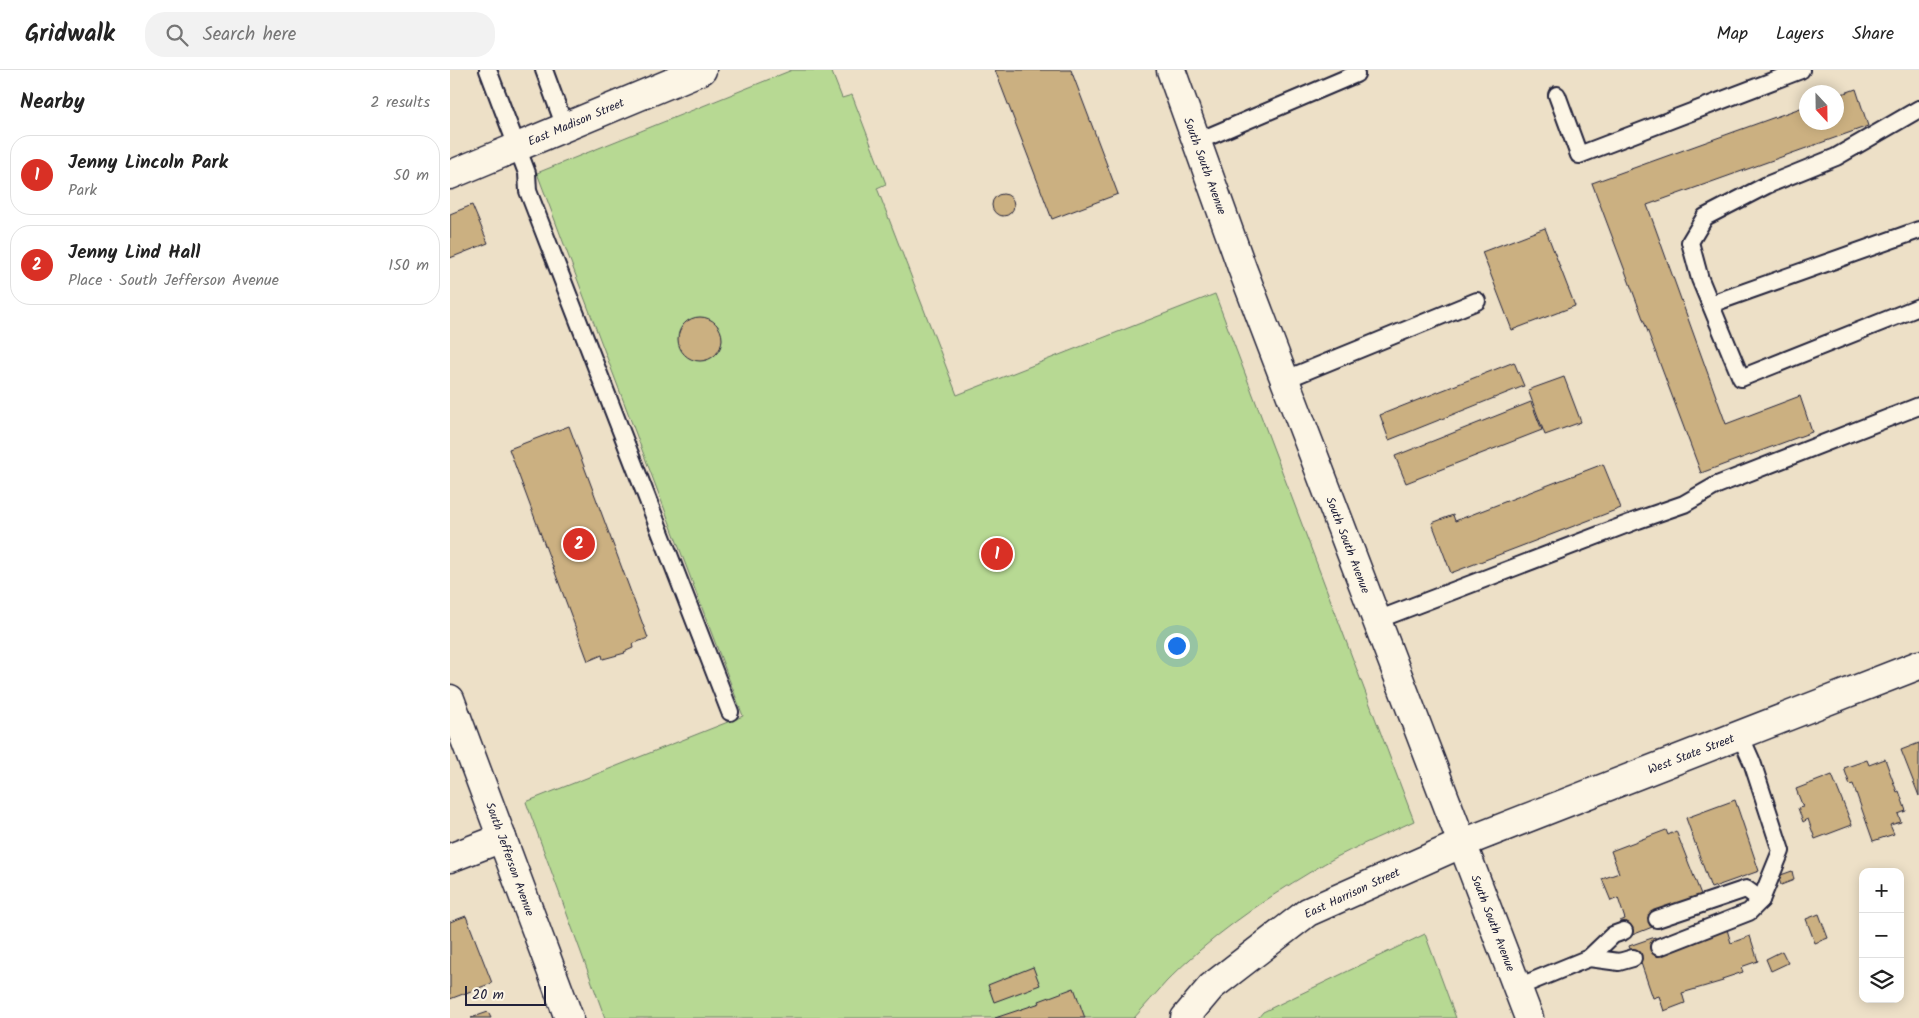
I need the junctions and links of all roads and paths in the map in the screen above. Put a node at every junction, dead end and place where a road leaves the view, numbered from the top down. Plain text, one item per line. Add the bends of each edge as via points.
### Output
1 (488, 70) edge
2 (544, 70) edge
3 (702, 70) edge
4 (1171, 70) edge
5 (1801, 70) edge
6 (1356, 74) dead end
7 (1557, 95) dead end
8 (1919, 109) edge
9 (565, 127) junction
10 (1196, 142) junction
11 (518, 147) junction
12 (450, 175) edge
13 (1919, 230) edge
14 (1477, 301) dead end
15 (1711, 304) junction
16 (1919, 307) edge
17 (1284, 380) junction
18 (1919, 406) edge
19 (1377, 620) junction
20 (1919, 665) edge
21 (450, 699) edge
22 (730, 712) dead end
23 (1740, 735) junction
24 (502, 838) junction
25 (1463, 843) junction
26 (450, 858) edge
27 (1761, 900) junction
28 (1658, 918) dead end
29 (1624, 931) dead end
30 (1659, 947) dead end
31 (1588, 958) junction
32 (1633, 958) dead end
33 (1518, 987) junction
34 (569, 1018) edge
35 (1185, 1018) edge
36 (1530, 1018) edge

1 - 11 lane
2 - 9 lane
3 - 9 street, East Madison Street
4 - 10 street, South South Avenue
5 - 7 lane via 1579,155
6 - 10 lane
8 - 15 lane via 1836,157 1767,185 1705,217 1690,242
9 - 11 street, East Madison Street
10 - 17 street, South South Avenue
11 - 12 street, East Madison Street
11 - 22 lane via 527,173 528,191
13 - 15 lane
14 - 17 lane
15 - 16 lane via 1741,378
17 - 19 street, South South Avenue
18 - 19 lane via 1717,485 1684,504
19 - 25 street, South South Avenue
20 - 23 street, West State Street
21 - 24 street, South Jefferson Avenue
23 - 25 street, West State Street
23 - 27 lane via 1781,852
24 - 26 street
24 - 34 street, South Jefferson Avenue
25 - 33 street, South South Avenue
25 - 35 street, East Harrison Street via 1308,912 1211,987
27 - 28 lane via 1746,889
27 - 30 lane via 1749,912
29 - 31 lane via 1613,935
31 - 32 lane via 1619,962
31 - 33 lane
33 - 36 street, South South Avenue

